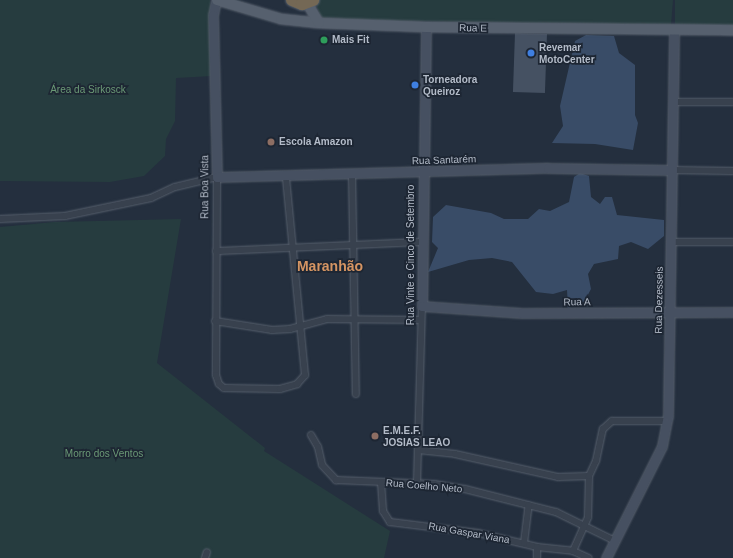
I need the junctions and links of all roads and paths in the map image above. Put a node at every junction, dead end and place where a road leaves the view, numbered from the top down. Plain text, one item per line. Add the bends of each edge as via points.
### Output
1 (216, 0) edge
2 (292, 0) edge
3 (310, 2) edge
4 (319, 23) junction
5 (426, 27) junction
6 (674, 30) junction
7 (733, 30) edge
8 (674, 102) junction
9 (733, 102) edge
10 (672, 170) junction
11 (422, 171) junction
12 (733, 171) edge
13 (352, 174) junction
14 (286, 176) junction
15 (217, 177) junction
16 (0, 219) edge
17 (423, 242) junction
18 (671, 242) junction
19 (733, 242) edge
20 (354, 245) junction
21 (293, 248) junction
22 (216, 251) junction
23 (422, 306) junction
24 (670, 311) junction
25 (733, 312) edge
26 (354, 318) junction
27 (421, 320) junction
28 (215, 321) junction
29 (300, 325) junction
30 (356, 394) dead end
31 (667, 421) junction
32 (311, 435) dead end
33 (418, 450) junction
34 (589, 476) junction
35 (381, 482) junction
36 (417, 483) junction
37 (529, 505) junction
38 (584, 525) junction
39 (615, 541) junction
40 (524, 543) junction
41 (537, 547) junction
42 (573, 551) junction
43 (537, 558) edge
44 (589, 558) edge
45 (606, 558) edge

1 - 4 main road, Rua E via 281,19
1 - 15 street, Rua Boa Vista via 213,15
2 - 3 highway
3 - 4 main road
4 - 5 main road, Rua E
5 - 6 main road, Rua E
5 - 11 street, Rua Vinte e Cinco de Setembro
6 - 7 main road, Rua E
6 - 8 street, Rua Dezesseis
8 - 9 street
8 - 10 street, Rua Dezesseis
10 - 11 street, Rua Santarém via 548,168
10 - 12 street
10 - 18 street, Rua Dezesseis
11 - 13 street, Rua Santarém
11 - 17 street, Rua Vinte e Cinco de Setembro
13 - 14 street, Rua Santarém
13 - 20 street
14 - 15 street, Rua Santarém
14 - 21 street
15 - 16 street via 175,187 151,198 64,216
15 - 22 street, Rua Boa Vista
17 - 20 street
17 - 23 street, Rua Vinte e Cinco de Setembro
18 - 19 street
18 - 24 street, Rua Dezesseis
20 - 21 street
20 - 26 street
21 - 22 street
21 - 29 street
22 - 28 street, Rua Boa Vista
23 - 24 street, Rua A via 522,313
23 - 27 street, Rua Vinte e Cinco de Setembro
24 - 25 street, Rua A
24 - 31 street, Rua Dezesseis
26 - 27 street
26 - 29 street via 326,318
26 - 30 street
27 - 33 street, Rua Vinte e Cinco de Setembro
28 - 29 street via 272,330
28 - 29 street, Rua Boa Vista via 216,375 219,384 224,388 280,388 301,381 304,372
31 - 34 street via 619,420 607,424 600,437 596,461
31 - 39 street, Rua Dezesseis via 659,452
32 - 35 street, Rua Coelho Neto via 318,447 319,459 332,478
33 - 34 street via 455,454 558,477
33 - 36 street, Rua Vinte e Cinco de Setembro
34 - 38 street via 589,510
35 - 36 street, Rua Coelho Neto
35 - 40 street, Rua Gaspar Viana via 383,511 390,522 478,533
36 - 37 street, Rua Coelho Neto via 465,489
37 - 38 street, Rua Coelho Neto via 556,512
37 - 40 street
38 - 39 street, Rua Coelho Neto
38 - 42 street
39 - 45 street, Rua Dezesseis
40 - 41 street, Rua Gaspar Viana
41 - 42 street, Rua Gaspar Viana
41 - 43 street
42 - 44 street, Rua Gaspar Viana

